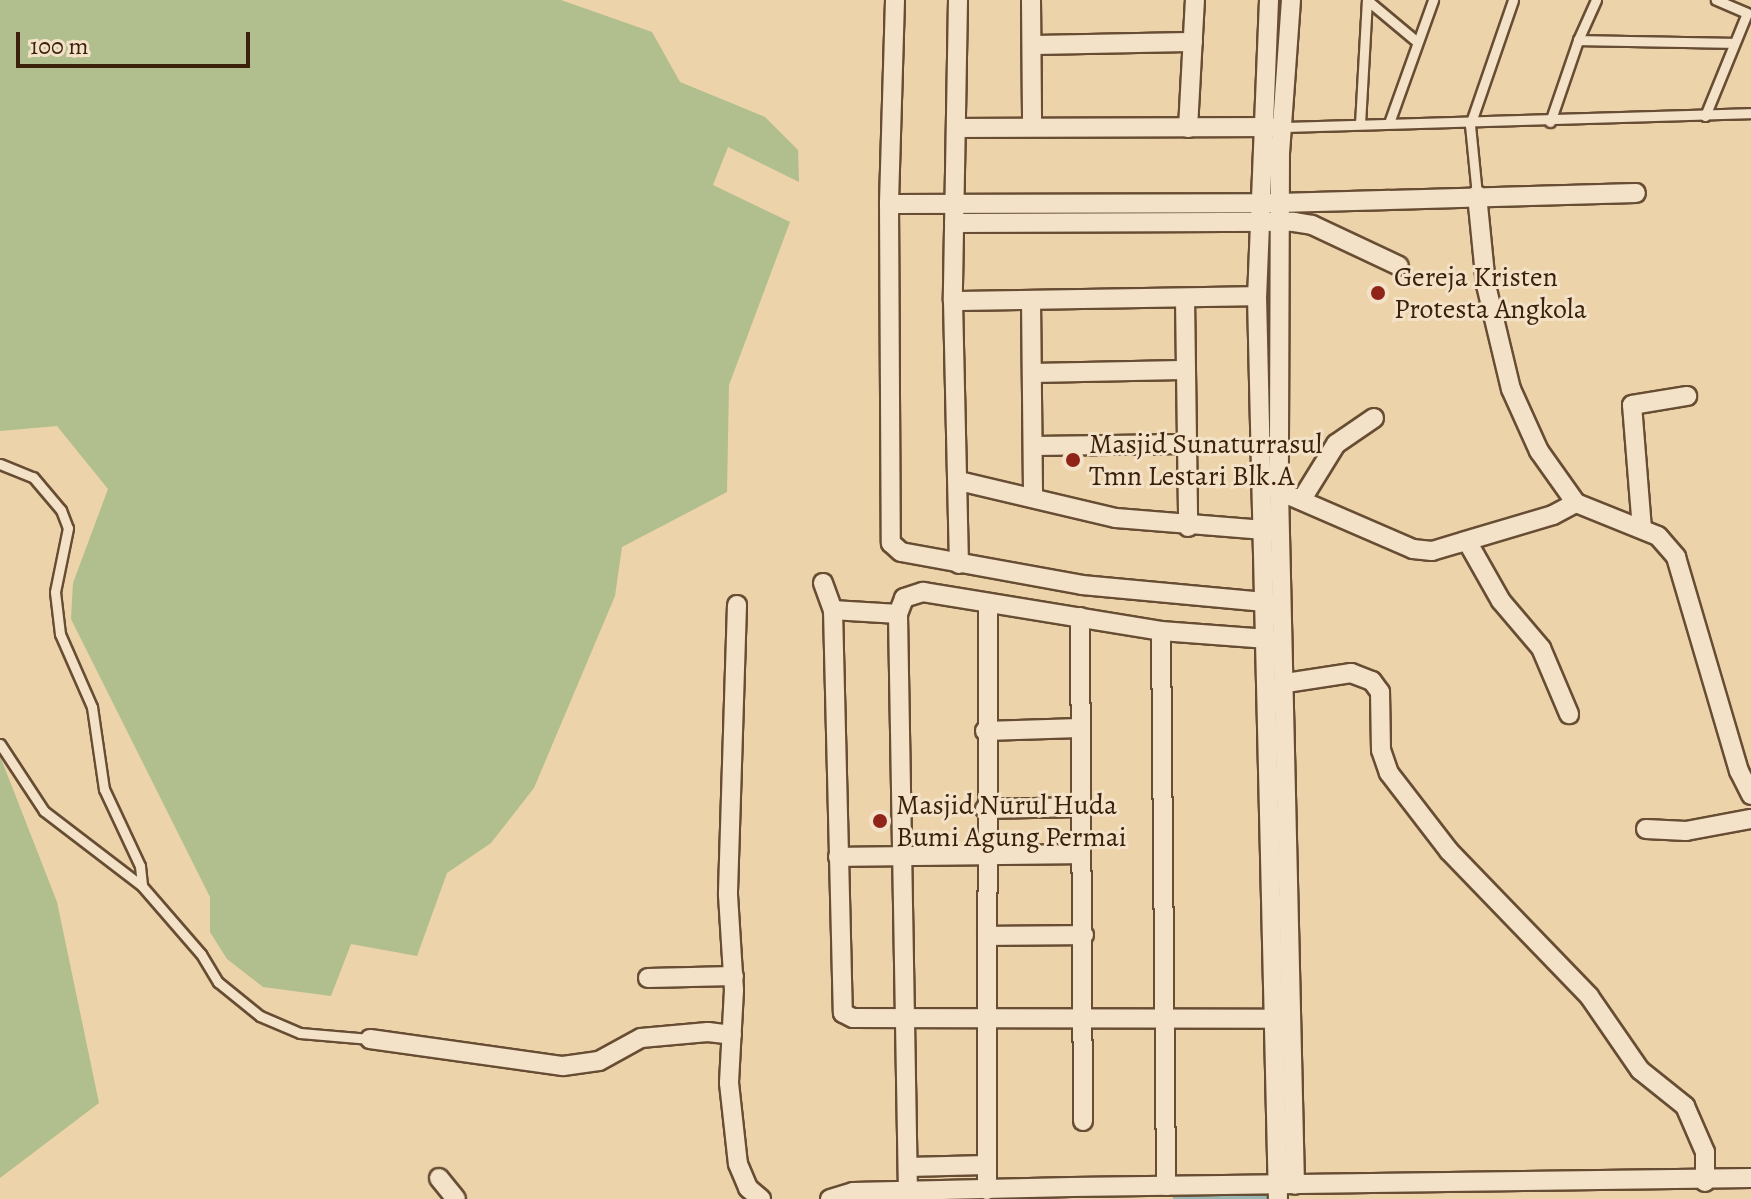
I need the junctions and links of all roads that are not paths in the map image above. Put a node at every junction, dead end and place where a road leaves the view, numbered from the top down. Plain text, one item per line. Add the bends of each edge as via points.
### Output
1 (895, 0) edge
2 (958, 0) edge
3 (1031, 0) edge
4 (1195, 0) edge
5 (1269, 0) edge
6 (1291, 0) edge
7 (1433, 0) edge
8 (1513, 0) edge
9 (1596, 0) edge
10 (1716, 0) edge
11 (1749, 10) edge
12 (1578, 40) junction
13 (1416, 41) junction
14 (1193, 42) junction
15 (1734, 43) junction
16 (1032, 45) junction
17 (1751, 113) edge
18 (1705, 116) junction
19 (1550, 122) junction
20 (1389, 123) junction
21 (1360, 124) junction
22 (1032, 125) junction
23 (1470, 125) junction
24 (1260, 127) junction
25 (1281, 127) junction
26 (957, 128) junction
27 (1188, 128) junction
28 (1636, 193) dead end
29 (1477, 195) junction
30 (1269, 203) junction
31 (889, 204) junction
32 (955, 204) junction
33 (1270, 222) junction
34 (954, 223) junction
35 (1399, 266) dead end
36 (1257, 296) junction
37 (1185, 298) junction
38 (1031, 300) junction
39 (953, 301) junction
40 (1182, 370) junction
41 (1033, 373) junction
42 (1687, 396) dead end
43 (1374, 418) dead end
44 (1185, 444) junction
45 (1034, 446) junction
46 (0, 464) edge
47 (959, 481) junction
48 (1279, 491) junction
49 (1033, 496) junction
50 (1302, 499) junction
51 (1576, 503) junction
52 (1188, 527) junction
53 (1642, 529) junction
54 (1273, 531) junction
55 (1467, 541) junction
56 (959, 564) junction
57 (823, 583) dead end
58 (1267, 602) junction
59 (737, 605) dead end
60 (988, 605) junction
61 (833, 610) junction
62 (898, 614) junction
63 (1080, 617) junction
64 (1161, 631) junction
65 (1268, 639) junction
66 (1286, 683) junction
67 (1569, 714) dead end
68 (1080, 728) junction
69 (985, 731) junction
70 (0, 744) edge
71 (1751, 795) edge
72 (1081, 807) junction
73 (985, 809) junction
74 (1751, 819) edge
75 (1646, 829) dead end
76 (1080, 854) junction
77 (902, 856) junction
78 (986, 856) junction
79 (838, 857) junction
80 (142, 886) junction
81 (1084, 935) junction
82 (987, 936) junction
83 (734, 976) junction
84 (648, 978) dead end
85 (986, 1016) junction
86 (1167, 1016) junction
87 (1086, 1017) junction
88 (909, 1018) junction
89 (1277, 1019) junction
90 (732, 1035) junction
91 (370, 1039) joint
92 (1083, 1121) dead end
93 (987, 1165) junction
94 (908, 1167) junction
95 (439, 1178) dead end
96 (1751, 1178) edge
97 (1705, 1182) junction
98 (1166, 1186) junction
99 (987, 1190) junction
100 (1283, 1190) edge
101 (1071, 1193) edge
102 (908, 1194) junction
103 (456, 1199) edge
104 (761, 1199) edge
105 (830, 1199) edge

1 - 31 street
2 - 26 street
3 - 16 street
4 - 14 street
5 - 24 street
6 - 25 street
7 - 13 lane
8 - 23 lane
9 - 12 lane
10 - 11 lane
11 - 15 lane
12 - 15 lane
12 - 19 lane
13 - 20 lane
13 - 21 lane via 1367,0
14 - 16 street
14 - 27 street
15 - 18 lane
16 - 22 street
17 - 18 lane
18 - 19 lane
19 - 23 lane
20 - 21 lane
20 - 23 lane
21 - 25 lane
22 - 26 street
22 - 27 street
23 - 29 lane
24 - 25 street
24 - 27 street
24 - 30 street
25 - 30 street
26 - 32 street
28 - 29 street
29 - 30 street
29 - 51 street via 1486,285 1511,389 1539,451
30 - 32 street
30 - 33 street
31 - 32 street
31 - 56 street via 889,536 901,552
32 - 34 street
33 - 34 street
33 - 35 street via 1312,225
33 - 36 street
33 - 48 street
34 - 39 street
36 - 37 street
36 - 54 street
37 - 38 street
37 - 40 street
38 - 39 street
38 - 41 street
39 - 47 street
40 - 41 street
40 - 44 street
41 - 45 street
42 - 53 street via 1632,405 1645,512
43 - 50 street via 1336,444
44 - 45 street
44 - 52 street
45 - 49 street
46 - 80 lane via 33,477 61,510 68,528 55,592 60,634 92,707 104,789 140,866
47 - 49 street
47 - 56 street
48 - 50 street
48 - 54 street
49 - 52 street via 1116,518
50 - 55 street via 1413,549 1432,551
51 - 53 street
51 - 55 street
52 - 54 street
53 - 71 street via 1668,544 1687,584 1730,742
54 - 58 street
54 - 66 street
55 - 67 street via 1501,601 1541,648
56 - 58 street via 1082,585
57 - 61 street
58 - 65 street
59 - 83 street via 740,644 728,895
60 - 62 street via 909,593
60 - 63 street
60 - 69 street
61 - 62 street
61 - 79 street
62 - 77 street
63 - 64 street
63 - 68 street
64 - 65 street
64 - 86 street
65 - 89 street
66 - 97 street via 1351,673 1372,681 1380,692 1381,750 1389,773 1449,851 1589,996 1640,1070 1685,1106 1705,1152
66 - 100 street
68 - 69 street
68 - 72 street
69 - 73 street
70 - 80 lane via 44,811
72 - 73 street
72 - 76 street
73 - 78 street
74 - 75 street via 1686,831
76 - 78 street
76 - 81 street
77 - 78 street
77 - 79 street
77 - 88 street
78 - 82 street
79 - 88 street via 841,1010 853,1018
80 - 91 lane via 201,954 218,982 260,1016 300,1033
81 - 82 street
81 - 87 street
82 - 85 street
83 - 84 street
83 - 90 street
85 - 87 street
85 - 88 street
85 - 93 street
86 - 87 street
86 - 89 street
86 - 98 street
87 - 92 street
88 - 94 street
89 - 100 street
90 - 91 street via 641,1038 599,1061 563,1066
90 - 104 street via 729,1083 738,1164 748,1188
93 - 94 street
93 - 99 street
94 - 102 street
95 - 103 street
96 - 97 street
97 - 100 street
98 - 100 street
98 - 101 street
99 - 101 street
99 - 102 street
102 - 105 street via 853,1192

